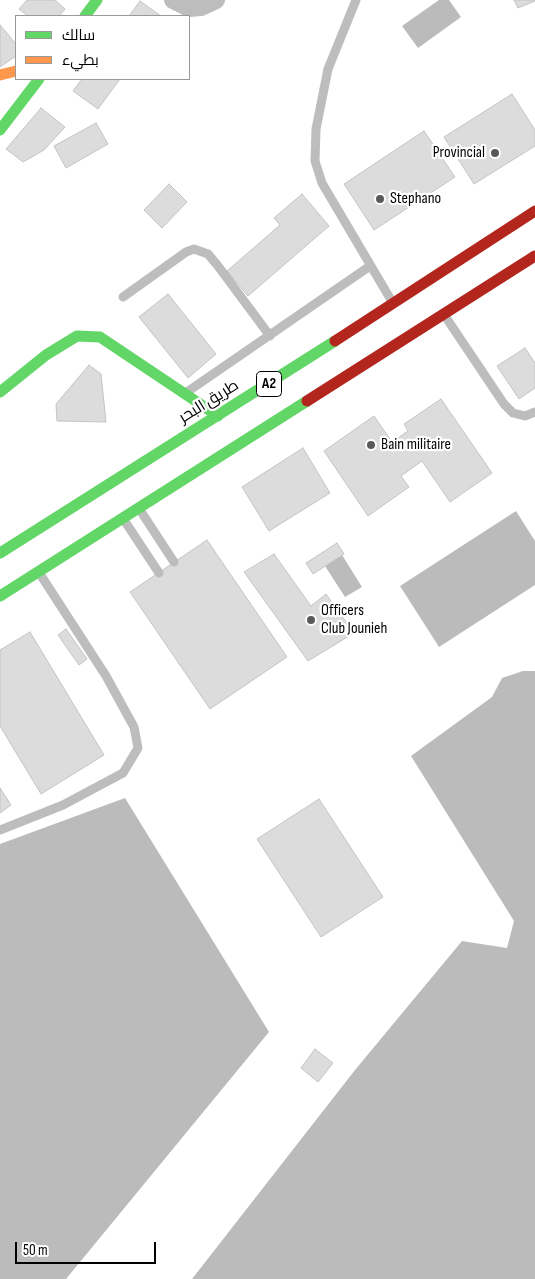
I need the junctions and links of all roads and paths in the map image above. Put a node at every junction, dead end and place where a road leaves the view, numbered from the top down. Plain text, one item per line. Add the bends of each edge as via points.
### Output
1 (97, 0) edge
2 (173, 0) edge
3 (216, 0) edge
4 (356, 0) edge
5 (86, 15) edge
6 (15, 71) edge
7 (0, 75) edge
8 (38, 80) edge
9 (0, 130) edge
10 (535, 211) edge
11 (535, 256) edge
12 (370, 266) junction
13 (123, 297) dead end
14 (393, 302) junction
15 (442, 310) junction
16 (270, 336) junction
17 (0, 392) edge
18 (184, 394) junction
19 (535, 412) edge
20 (218, 416) junction
21 (138, 508) junction
22 (123, 518) junction
23 (0, 553) edge
24 (174, 562) dead end
25 (39, 572) junction
26 (159, 572) dead end
27 (4, 577) dead end
28 (12, 589) junction
29 (0, 596) edge
30 (0, 830) edge

1 - 5 main road
2 - 3 street via 189,8
4 - 12 lane via 326,77 316,129 315,161 322,183
6 - 7 main road
8 - 9 main road
10 - 14 main road, طريق البحر / A2 via 428,285
11 - 15 main road, A2
12 - 14 lane
12 - 16 lane
13 - 16 lane via 194,249 208,254
14 - 20 main road, طريق البحر / A2
15 - 19 lane via 504,404 513,413 525,416
15 - 21 main road, A2
16 - 18 lane
17 - 18 main road via 46,355 78,336 100,337
18 - 20 main road
20 - 23 main road, طريق البحر / A2 via 61,519
21 - 22 main road, A2
21 - 24 lane
22 - 25 main road, A2 via 75,543
22 - 26 lane
25 - 28 main road, A2
25 - 30 lane via 106,676 134,727 138,748 123,773 64,805
27 - 28 main road
28 - 29 main road, A2

